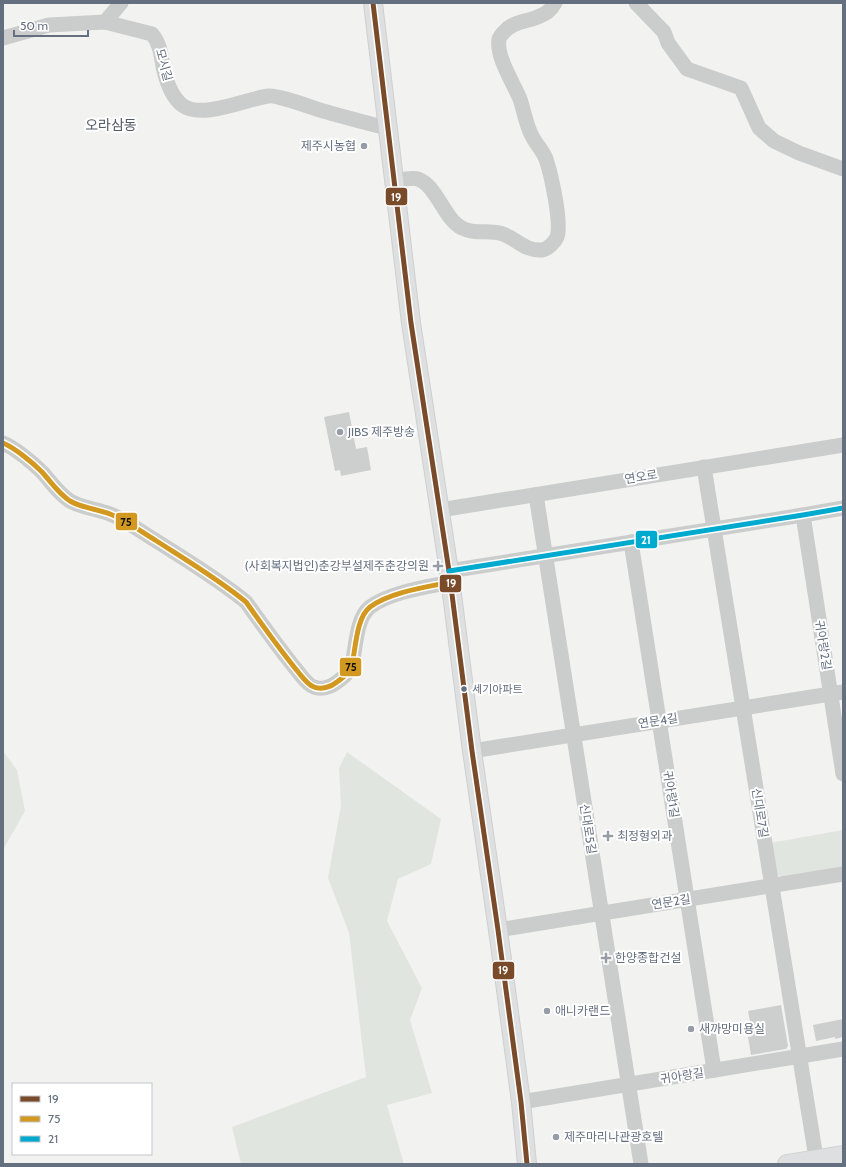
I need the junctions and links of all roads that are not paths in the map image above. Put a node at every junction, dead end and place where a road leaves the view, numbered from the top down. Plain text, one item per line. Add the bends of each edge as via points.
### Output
1 (121, 3) edge
2 (373, 3) edge
3 (555, 3) edge
4 (636, 3) edge
5 (105, 22) junction
6 (3, 38) edge
7 (388, 128) junction
8 (843, 169) edge
9 (394, 181) junction
10 (3, 443) edge
11 (843, 445) edge
12 (704, 467) junction
13 (536, 494) junction
14 (843, 508) edge
15 (440, 510) junction
16 (803, 515) junction
17 (714, 529) junction
18 (631, 542) junction
19 (546, 555) junction
20 (450, 576) junction
21 (837, 693) edge
22 (743, 708) junction
23 (659, 721) junction
24 (574, 735) junction
25 (472, 751) junction
26 (843, 774) edge
27 (843, 874) edge
28 (772, 885) junction
29 (687, 899) junction
30 (602, 913) junction
31 (498, 930) junction
32 (843, 1049) edge
33 (800, 1056) junction
34 (714, 1070) junction
35 (629, 1084) junction
36 (521, 1102) junction
37 (843, 1155) edge
38 (816, 1162) edge
39 (526, 1164) edge
40 (641, 1164) edge
41 (787, 1164) edge

1 - 5 street
2 - 7 main road
3 - 9 street via 542,16 517,22 506,29 500,38 499,47 531,135 546,158 556,198 559,228 557,238 550,246 543,250 532,249 520,245 505,234 468,231 450,217 426,184 417,178
4 - 8 street via 664,32 687,69 741,88 759,128 774,141
5 - 6 street, 모시길 via 49,25
5 - 7 street, 모시길 via 152,34 161,50 170,90 183,106 192,110 202,111 270,95
7 - 9 main road
9 - 15 main road via 411,323
10 - 20 street via 11,446 40,470 70,501 110,514 125,522 190,562 246,602 295,668 315,688 334,685 348,674 362,616 369,608 382,600
11 - 12 street, 연오로
12 - 13 street, 연오로
12 - 17 street, 신대로7길
13 - 15 street, 연오로
13 - 19 street, 신대로5길
14 - 16 street
15 - 20 main road
16 - 17 street
16 - 21 street, 귀아랑2길
17 - 18 street
17 - 22 street, 신대로7길
18 - 19 street
18 - 23 street, 귀아랑1길
19 - 20 street
19 - 24 street, 신대로5길
20 - 25 main road
21 - 22 street, 연문4길
21 - 26 street, 귀아랑2길
22 - 23 street, 연문4길
22 - 28 street, 신대로7길
23 - 24 street, 연문4길
23 - 29 street, 귀아랑1길
24 - 25 street, 연문4길
24 - 30 street, 신대로5길
25 - 31 main road
27 - 28 street, 연문2길
28 - 29 street, 연문2길
28 - 33 street, 신대로7길
29 - 30 street, 연문2길
29 - 34 street, 귀아랑1길
30 - 31 street, 연문2길
30 - 35 street, 신대로5길
31 - 36 main road
32 - 33 street, 귀아랑길
33 - 34 street, 귀아랑길
33 - 38 street, 신대로7길
34 - 35 street, 귀아랑길
35 - 36 street, 귀아랑길
35 - 40 street, 신대로5길
36 - 39 main road
37 - 38 main road
38 - 41 main road

